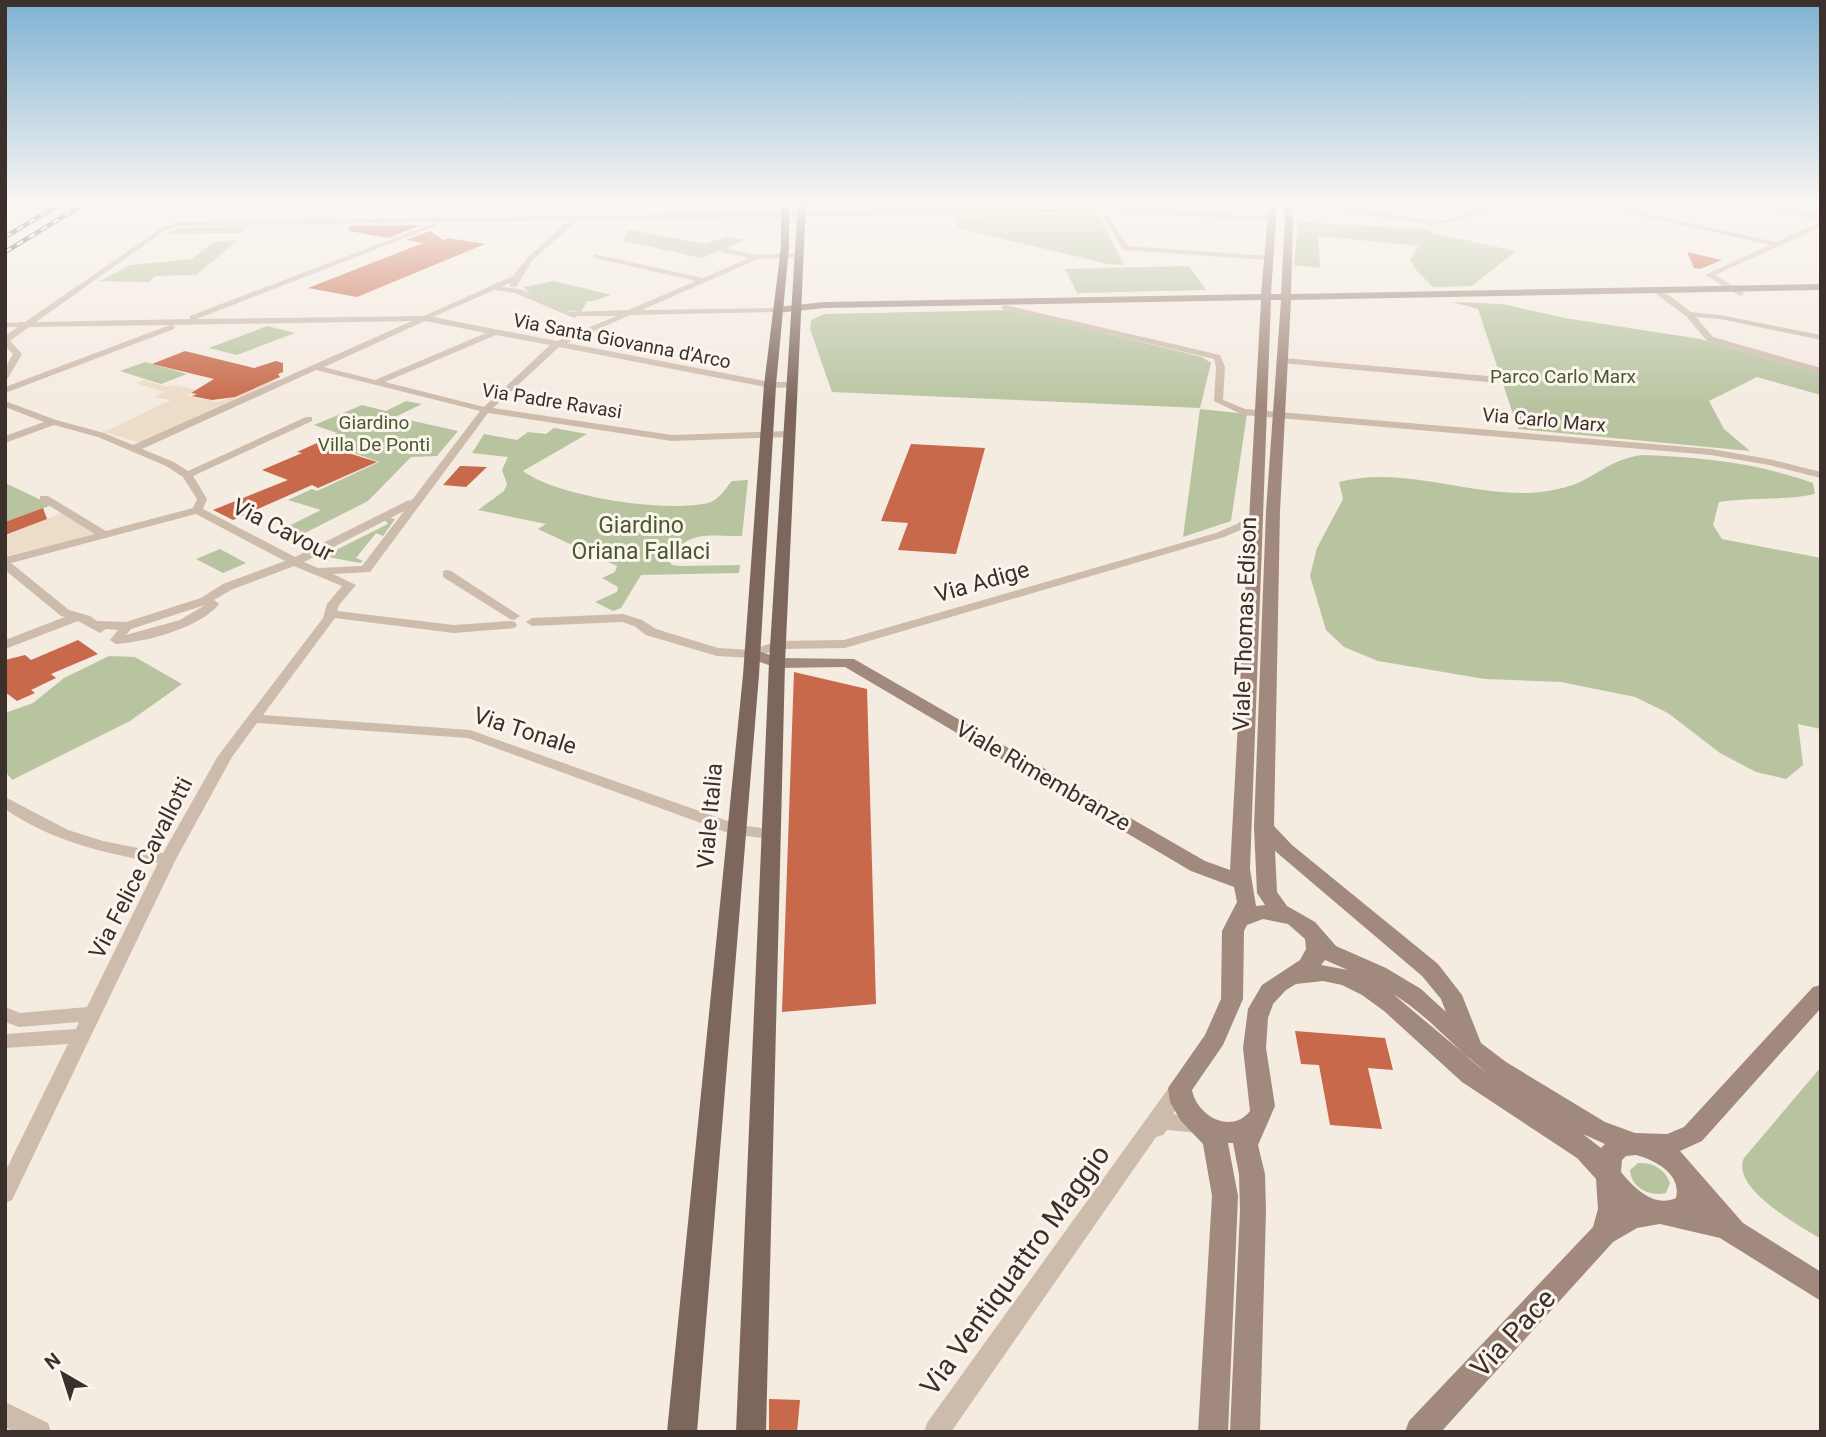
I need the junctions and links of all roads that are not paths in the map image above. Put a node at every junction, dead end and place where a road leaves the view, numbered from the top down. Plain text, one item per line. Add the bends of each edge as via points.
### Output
1 (103, 271) edge
2 (311, 271) edge
3 (521, 271) edge
4 (664, 271) edge
5 (725, 271) edge
6 (782, 271) edge
7 (797, 271) edge
8 (1268, 271) edge
9 (1286, 271) edge
10 (1718, 271) edge
11 (514, 278) junction
12 (704, 280) junction
13 (1821, 287) edge
14 (493, 288) junction
15 (1730, 288) junction
16 (517, 291) junction
17 (1659, 292) junction
18 (796, 293) junction
19 (1821, 293) edge
20 (1286, 294) junction
21 (1740, 294) junction
22 (1267, 300) junction
23 (825, 305) junction
24 (1005, 307) junction
25 (795, 309) junction
26 (778, 310) junction
27 (844, 310) junction
28 (568, 314) junction
29 (625, 314) junction
30 (424, 317) junction
31 (1265, 318) junction
32 (1692, 318) junction
33 (1285, 320) junction
34 (181, 323) junction
35 (27, 325) junction
36 (5, 326) edge
37 (598, 326) junction
38 (495, 332) junction
39 (1821, 338) edge
40 (794, 340) junction
41 (5, 341) edge
42 (555, 345) junction
43 (1284, 361) junction
44 (314, 367) junction
45 (1821, 371) edge
46 (5, 376) edge
47 (40, 377) junction
48 (1488, 379) dead end
49 (376, 383) junction
50 (771, 385) junction
51 (792, 385) junction
52 (5, 390) edge
53 (5, 404) edge
54 (486, 410) junction
55 (1270, 414) junction
56 (309, 419) dead end
57 (53, 422) junction
58 (788, 434) junction
59 (769, 435) junction
60 (5, 440) edge
61 (135, 448) junction
62 (187, 475) junction
63 (1821, 475) edge
64 (44, 498) dead end
65 (415, 501) junction
66 (197, 510) junction
67 (1256, 513) junction
68 (386, 516) junction
69 (402, 519) junction
70 (104, 535) junction
71 (1220, 535) junction
72 (1256, 537) junction
73 (1272, 547) junction
74 (314, 552) junction
75 (282, 555) junction
76 (5, 562) edge
77 (294, 562) junction
78 (357, 569) junction
79 (316, 572) junction
80 (447, 574) dead end
81 (350, 585) joint
82 (205, 601) junction
83 (333, 614) junction
84 (74, 618) junction
85 (513, 620) junction
86 (95, 625) junction
87 (127, 626) junction
88 (117, 640) junction
89 (5, 645) edge
90 (847, 653) junction
91 (752, 654) junction
92 (777, 654) junction
93 (256, 719) junction
94 (5, 802) edge
95 (1264, 827) junction
96 (737, 830) junction
97 (771, 834) junction
98 (168, 859) junction
99 (1241, 882) junction
100 (1294, 918) junction
101 (1238, 922) junction
102 (1315, 937) junction
103 (1283, 980) junction
104 (1821, 993) edge
105 (1451, 995) junction
106 (1426, 1006) junction
107 (5, 1014) edge
108 (93, 1014) junction
109 (82, 1037) junction
110 (5, 1041) edge
111 (1476, 1054) junction
112 (1180, 1088) junction
113 (1202, 1125) junction
114 (1251, 1126) junction
115 (1693, 1134) junction
116 (1143, 1143) junction
117 (1639, 1145) junction
118 (1608, 1176) junction
119 (1689, 1179) junction
120 (5, 1194) edge
121 (1662, 1212) junction
122 (1604, 1233) junction
123 (1739, 1234) junction
124 (1821, 1288) edge
125 (5, 1414) edge
126 (39, 1432) edge
127 (682, 1432) edge
128 (751, 1432) edge
129 (936, 1432) edge
130 (1213, 1432) edge
131 (1245, 1432) edge
132 (1420, 1432) edge

1 - 35 street
2 - 34 street
3 - 11 street
4 - 12 street
5 - 12 street
6 - 26 main road, Viale Italia
7 - 18 main road
8 - 22 street, Viale Thomas Edison
9 - 20 street, Viale Thomas Edison
10 - 15 street via 1709,275
11 - 14 street
11 - 16 street
12 - 29 street
13 - 15 street
14 - 16 street
14 - 30 street
15 - 17 street
15 - 21 street
16 - 28 street
17 - 20 street
17 - 20 street
17 - 21 street
17 - 32 street
18 - 23 street
18 - 25 main road
19 - 21 street
20 - 22 street
20 - 33 street, Viale Thomas Edison
22 - 23 street
22 - 24 street
22 - 31 street, Viale Thomas Edison
23 - 25 street
24 - 27 street
24 - 55 street, Via Carlo Marx via 1214,356 1221,364 1219,401 1231,409
25 - 26 street
25 - 27 street
25 - 40 main road
26 - 29 street
26 - 50 main road, Viale Italia
27 - 40 street via 801,317
28 - 29 street
28 - 37 street
29 - 37 street
30 - 34 street, Via Santa Giovanna d'Arco
30 - 38 street, Via Santa Giovanna d'Arco
30 - 44 street
31 - 33 street
31 - 55 street, Viale Thomas Edison
32 - 39 street
32 - 45 street via 1705,336 1720,343
33 - 43 street, Viale Thomas Edison
34 - 35 street, Via Santa Giovanna d'Arco
34 - 47 street
35 - 36 street, Via Santa Giovanna d'Arco
35 - 41 street
37 - 42 street
38 - 42 street, Via Santa Giovanna d'Arco
38 - 49 street
40 - 51 main road
41 - 46 street via 18,354
42 - 50 street, Via Santa Giovanna d'Arco
42 - 54 street
43 - 48 street
43 - 55 street, Viale Thomas Edison
44 - 49 street, Via Padre Ravasi
44 - 61 street
46 - 47 street
47 - 52 street
49 - 54 street, Via Padre Ravasi
50 - 51 street, Via Santa Giovanna d'Arco
50 - 59 main road, Viale Italia
51 - 58 main road
53 - 57 street
54 - 59 street, Via Padre Ravasi via 672,438
54 - 65 street
55 - 63 street, Via Carlo Marx via 1711,452
55 - 67 street, Viale Thomas Edison
55 - 73 street, Viale Thomas Edison
56 - 62 street
57 - 60 street
57 - 61 street
58 - 59 street, Via Padre Ravasi
58 - 92 main road
59 - 91 main road, Viale Italia
61 - 62 street
62 - 66 street via 202,499
64 - 70 street
65 - 68 street
65 - 69 street
66 - 70 street
66 - 75 street, Via Cavour
67 - 71 street, Via Adige
67 - 72 street, Viale Thomas Edison
68 - 69 street via 397,514
68 - 74 street
69 - 78 street via 366,569
70 - 76 street
71 - 72 street, Via Adige
71 - 90 street, Via Adige
72 - 73 street, Via Adige
72 - 99 street, Viale Thomas Edison
73 - 95 street, Viale Thomas Edison
74 - 75 street
74 - 77 street
74 - 78 street, Via Cavour via 312,557
75 - 77 street, Via Cavour
76 - 84 street
77 - 79 street, Via Cavour
77 - 82 street via 227,587
78 - 79 street
79 - 81 street, Via Cavour
80 - 85 street
81 - 83 street, Via Felice Cavallotti via 333,604
82 - 87 street
82 - 88 street via 213,604 204,614
83 - 85 street via 454,629
83 - 93 street, Via Felice Cavallotti
84 - 86 street
84 - 89 street
85 - 91 street via 529,614 532,622 614,617 717,652
86 - 87 street
86 - 88 street
87 - 88 street
90 - 92 street
90 - 99 street, Viale Rimembranze via 1198,866
91 - 92 street
91 - 96 main road, Viale Italia
92 - 97 main road
93 - 96 street, Via Tonale via 470,734
93 - 98 street, Via Felice Cavallotti via 225,757
94 - 98 street via 61,836
95 - 100 street, Viale Thomas Edison via 1267,893 1277,908
95 - 105 street via 1274,841 1430,970
96 - 97 street, Via Tonale
96 - 127 main road, Viale Italia
97 - 128 main road
98 - 108 street, Via Felice Cavallotti
99 - 101 street, Viale Thomas Edison via 1246,907
100 - 101 street via 1263,912
100 - 102 street, Viale Thomas Edison
101 - 112 street, Viale Thomas Edison via 1233,931 1234,985 1228,1012
102 - 103 street via 1315,960
102 - 106 street via 1328,952 1389,980
103 - 114 street via 1265,996 1256,1023 1256,1068 1263,1108
103 - 118 street via 1325,974 1376,994 1408,1017 1459,1067 1576,1142
104 - 115 street
105 - 106 street
105 - 111 street
106 - 111 street
107 - 108 street via 19,1020
108 - 109 street, Via Felice Cavallotti
109 - 110 street
109 - 120 street, Via Felice Cavallotti
111 - 117 street via 1596,1129
112 - 113 street via 1185,1110
112 - 116 street, Via Ventiquattro Maggio
113 - 114 street via 1226,1132
113 - 116 street, Via Ventiquattro Maggio via 1163,1121
113 - 130 street via 1215,1140 1225,1196
114 - 131 street via 1245,1145 1253,1211
115 - 117 street via 1669,1145
115 - 119 street via 1686,1163
116 - 129 street, Via Ventiquattro Maggio
117 - 118 street via 1622,1145 1611,1151 1606,1161
117 - 119 street via 1668,1157
118 - 121 street via 1631,1201
118 - 122 street via 1611,1209
119 - 121 street via 1692,1194 1688,1204
119 - 123 street
121 - 122 street, Via Pace via 1632,1217
121 - 123 street
122 - 132 street, Via Pace
123 - 124 street
125 - 126 street

